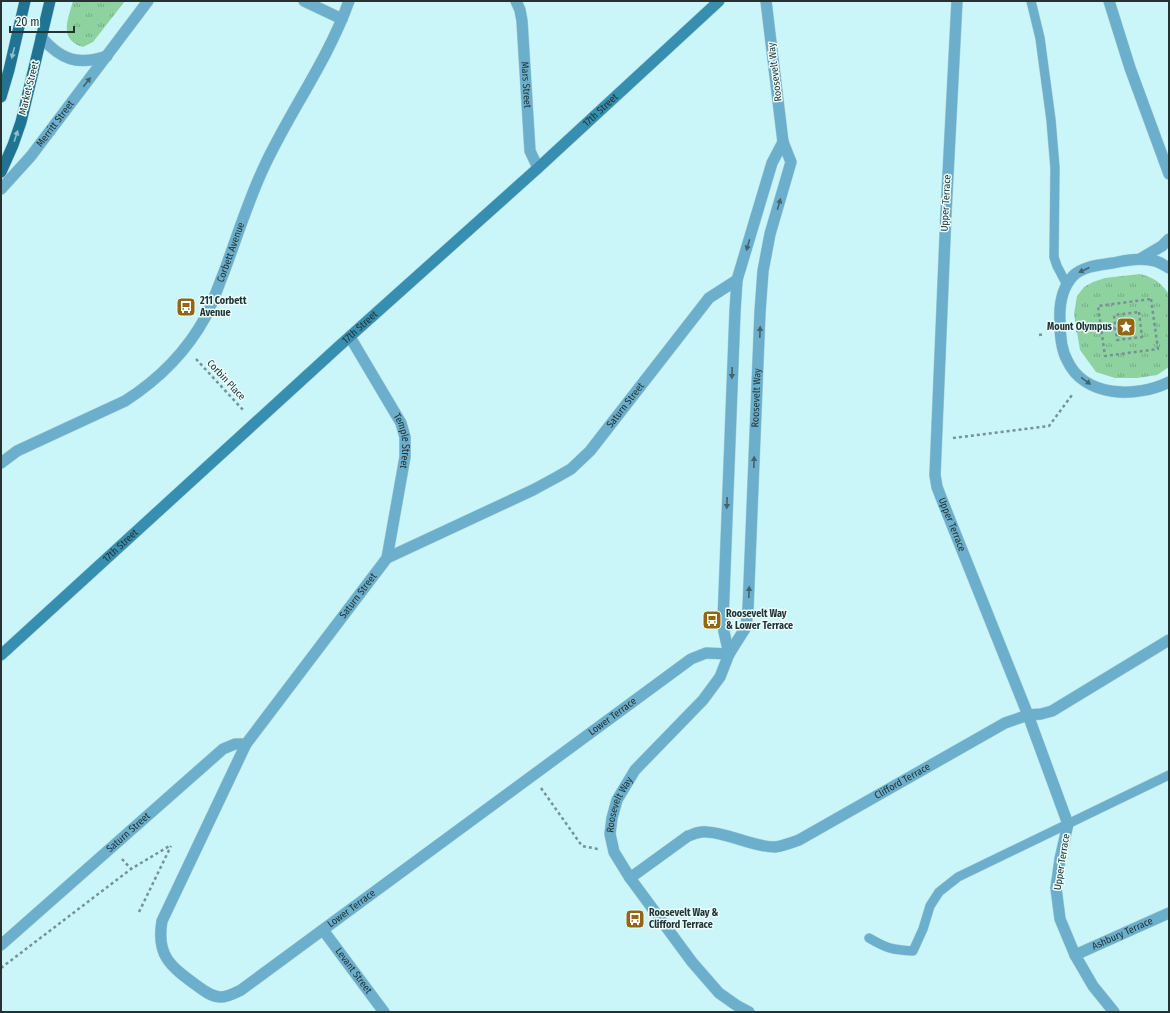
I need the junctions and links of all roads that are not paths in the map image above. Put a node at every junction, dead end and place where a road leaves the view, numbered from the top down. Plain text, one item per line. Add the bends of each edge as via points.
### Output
1 (25, 1) edge
2 (50, 1) edge
3 (148, 1) edge
4 (304, 1) edge
5 (349, 1) edge
6 (516, 1) edge
7 (719, 1) edge
8 (766, 1) edge
9 (957, 1) edge
10 (1031, 1) edge
11 (1109, 1) edge
12 (342, 19) junction
13 (41, 37) junction
14 (107, 56) junction
15 (1, 97) edge
16 (783, 142) junction
17 (538, 168) junction
18 (1, 172) edge
19 (1169, 174) edge
20 (1, 189) edge
21 (1169, 239) edge
22 (1140, 260) junction
23 (1169, 268) edge
24 (737, 280) junction
25 (1067, 285) junction
26 (350, 337) junction
27 (1169, 382) edge
28 (1, 463) edge
29 (387, 558) junction
30 (1169, 640) edge
31 (729, 654) junction
32 (1, 655) edge
33 (1028, 715) junction
34 (246, 744) junction
35 (1169, 775) edge
36 (1068, 824) junction
37 (630, 878) junction
38 (1169, 913) edge
39 (323, 930) junction
40 (868, 938) dead end
41 (1, 945) edge
42 (1075, 954) junction
43 (384, 1012) edge
44 (749, 1012) edge
45 (1114, 1012) edge

1 -> 15 main road
2 - 13 main road, Market Street
3 - 14 street, Merritt Street
4 - 12 street
5 - 12 street, Corbett Avenue
6 - 17 street, Mars Street via 522,21 530,150
7 - 17 main road, 17th Street
8 - 16 street, Roosevelt Way
9 - 33 street, Upper Terrace via 935,474 942,500
10 - 25 lane via 1040,38 1051,120 1055,168 1054,257
11 - 19 street via 1130,68
12 - 28 street, Corbett Avenue via 264,168 206,316 185,347 162,373 125,401 17,451
13 - 14 street via 60,55 70,59 82,62
18 -> 13 main road, Market Street via 21,122
20 -> 14 street, Merritt Street via 31,156
16 -> 24 street via 772,163
31 -> 16 street, Roosevelt Way via 746,627 748,609 760,312 763,272 770,234 791,162
17 - 26 main road, 17th Street
21 - 22 street
22 - 23 street via 1156,261
22 -> 25 street via 1085,268
24 - 29 street, Saturn Street via 709,298 590,451 571,469 533,490
24 -> 31 street via 723,620
25 -> 27 street via 1061,300 1062,347 1067,361 1083,380 1107,391 1125,392 1160,387
26 - 29 street, Temple Street via 401,423 405,438 404,465
26 - 32 main road, 17th Street
29 - 34 street, Saturn Street
30 - 33 street, Clifford Terrace via 1052,711
31 - 37 street, Roosevelt Way via 720,677 703,700 635,770 618,800 610,834 614,852
31 - 39 street, Lower Terrace via 706,653 691,659
33 - 36 street, Upper Terrace
33 - 37 street, Clifford Terrace via 1005,723 787,845 774,847 706,832 697,833 688,836
34 - 39 street, Lower Terrace via 162,921 162,948 176,970 209,994 220,997 241,990
34 - 41 street, Saturn Street via 235,744 223,749
35 - 36 lane
36 - 40 lane via 958,877 939,892 930,906 913,951 885,947
36 - 42 street, Upper Terrace via 1056,888 1060,919
37 - 44 street, Roosevelt Way via 706,980 719,993
38 - 42 street, Ashbury Terrace
39 - 43 street, Levant Street
42 - 45 street, Upper Terrace via 1093,986

